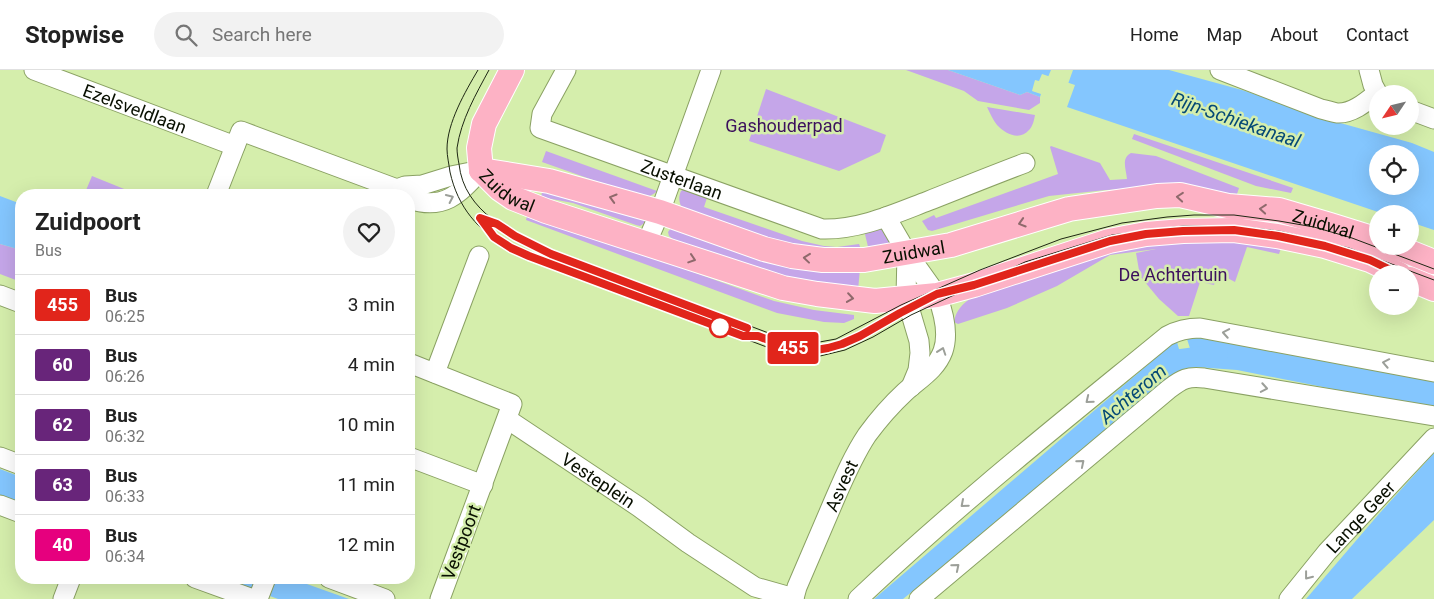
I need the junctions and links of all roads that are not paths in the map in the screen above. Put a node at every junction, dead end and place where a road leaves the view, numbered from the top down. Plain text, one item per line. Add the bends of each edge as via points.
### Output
1 (34, 70) edge
2 (512, 70) edge
3 (566, 70) edge
4 (710, 70) edge
5 (1220, 70) edge
6 (1369, 70) edge
7 (1374, 85) edge
8 (1369, 100) edge
9 (1419, 113) edge
10 (1434, 119) edge
11 (238, 138) junction
12 (1025, 163) dead end
13 (481, 170) junction
14 (672, 176) junction
15 (218, 189) edge
16 (388, 189) edge
17 (415, 198) edge
18 (660, 212) junction
19 (886, 217) junction
20 (1369, 237) edge
21 (646, 244) junction
22 (907, 253) junction
23 (1416, 255) edge
24 (478, 256) dead end
25 (1434, 262) edge
26 (1380, 265) edge
27 (1419, 283) edge
28 (1434, 289) edge
29 (0, 294) edge
30 (937, 294) junction
31 (906, 297) junction
32 (15, 300) edge
33 (415, 365) edge
34 (1434, 372) edge
35 (435, 373) junction
36 (911, 387) junction
37 (1434, 416) edge
38 (507, 419) junction
39 (1434, 438) edge
40 (0, 457) edge
41 (415, 459) edge
42 (15, 463) edge
43 (483, 485) junction
44 (0, 506) edge
45 (15, 511) edge
46 (69, 584) edge
47 (209, 584) edge
48 (345, 584) edge
49 (260, 591) edge
50 (234, 595) edge
51 (794, 598) edge
52 (63, 599) edge
53 (385, 599) edge
54 (440, 599) edge
55 (858, 599) edge
56 (919, 599) edge
57 (1290, 599) edge

1 - 11 street, Ezelsveldlaan
2 - 13 main road via 484,124 479,148
3 - 14 street, Zusterlaan via 542,114 540,128
4 - 14 street
5 - 8 street via 1338,113 1349,111
6 - 7 street
9 - 10 street
11 - 15 street
11 - 16 street, Ezelsveldlaan
12 - 19 street, Zusterlaan
13 - 17 street, Ezelsveldlaan via 451,198 430,204
18 -> 13 main road, Zuidwal via 549,181
13 - 21 main road, Zuidwal via 513,198
14 - 18 street
14 - 19 street, Zusterlaan via 822,229 844,228
18 - 21 street
22 -> 18 main road, Zuidwal via 864,260 792,256
19 - 22 street
20 -> 22 main road, Zuidwal via 1279,210 1165,196 1069,209 952,245
21 -> 31 main road, Zuidwal via 783,288 874,301
22 - 30 street, Asvest
22 - 31 street, Asvest
23 - 25 main road
24 - 35 street
26 - 30 main road, Zuidwal via 1325,246 1278,236 1234,230 1183,231 1110,241
27 - 28 main road
29 - 32 street
30 - 31 main road, Zuidwal
36 -> 30 street, Asvest via 933,368 944,347 945,333
31 - 36 street, Asvest via 920,352 918,370
33 - 35 street
34 -> 55 street via 1200,328 1178,330 977,492
35 - 38 street via 512,404
36 - 51 street, Asvest via 860,447
56 -> 37 street via 1169,389 1193,376
38 - 43 street, Vestpoort
38 - 51 street, Vesteplein via 639,508 693,539 754,587
39 -> 57 street, Lange Geer via 1327,552
40 - 42 street
41 - 43 street
43 - 54 street, Vestpoort
44 - 45 street
46 - 52 street
47 - 50 street
48 - 53 street
49 - 50 street

